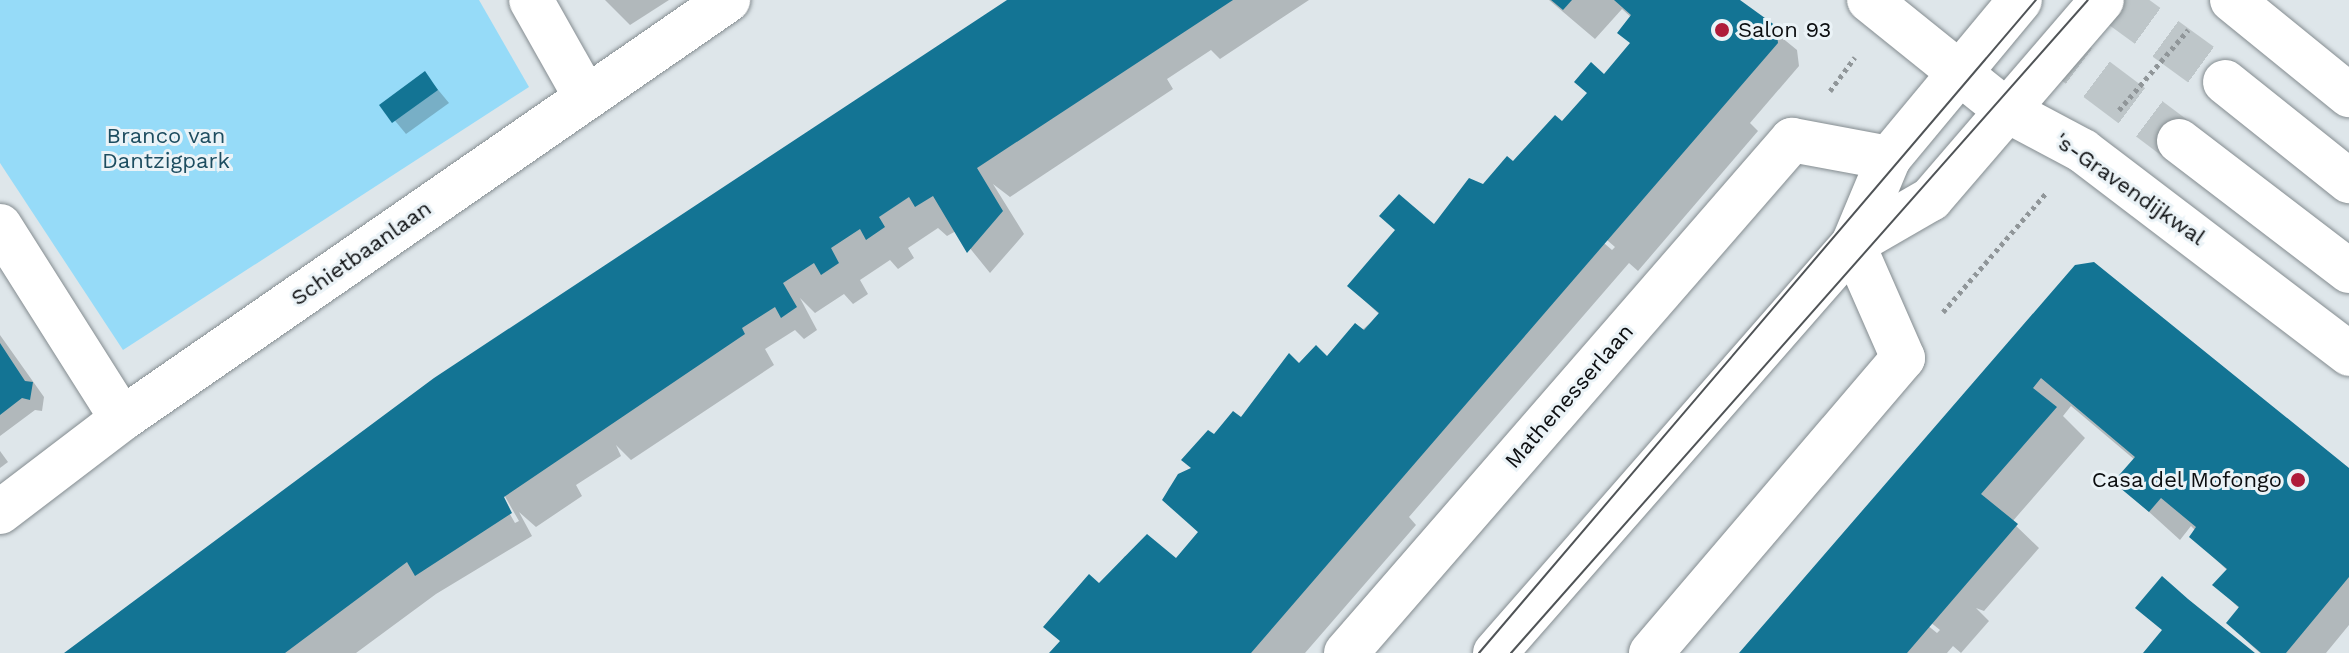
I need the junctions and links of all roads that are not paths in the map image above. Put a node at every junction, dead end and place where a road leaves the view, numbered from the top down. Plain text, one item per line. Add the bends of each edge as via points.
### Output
1 (531, 0) edge
2 (728, 0) edge
3 (2020, 0) edge
4 (2102, 0) edge
5 (2232, 0) edge
6 (1878, 8) edge
7 (1959, 71) junction
8 (2225, 82) tunnel mouth
9 (2349, 95) edge
10 (585, 96) junction
11 (2006, 110) junction
12 (2179, 141) tunnel mouth
13 (1889, 158) junction
14 (2349, 181) edge
15 (0, 226) edge
16 (1853, 244) junction
17 (2349, 271) edge
18 (2349, 354) edge
19 (122, 419) junction
20 (0, 512) edge
21 (1346, 653) edge
22 (1495, 653) edge
23 (1651, 653) edge

1 - 10 street
2 - 10 street, Schietbaanlaan
3 - 7 street
4 - 11 street
5 - 9 street
6 - 7 street, 's-Gravendijkwal
7 - 11 street, 's-Gravendijkwal
7 - 13 street
8 - 14 street
10 - 19 street, Schietbaanlaan
11 - 16 street via 1931,199
11 - 18 street, 's-Gravendijkwal via 2083,151
12 - 17 street
13 - 16 street
13 - 21 street, Mathenesserlaan via 1792,140
15 - 19 street
16 - 22 street
16 - 23 street via 1903,358
19 - 20 street, Schietbaanlaan

